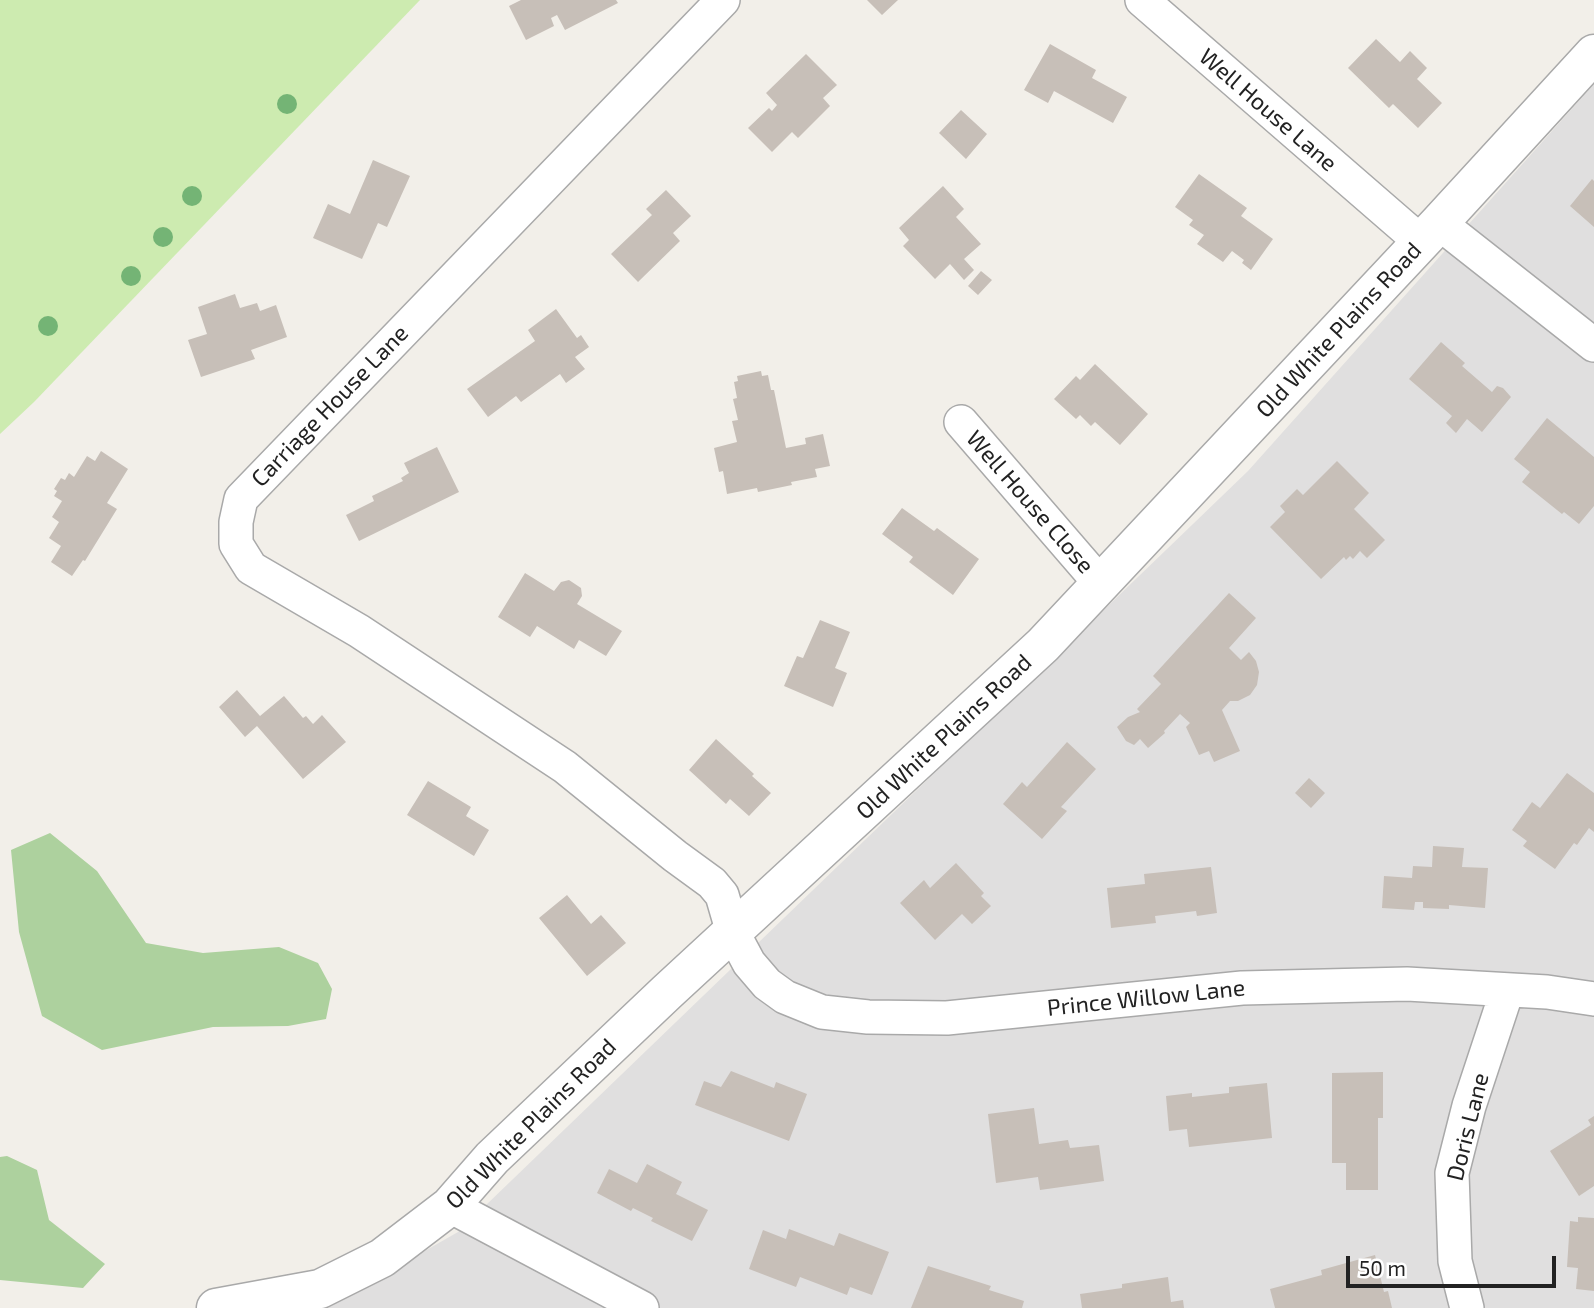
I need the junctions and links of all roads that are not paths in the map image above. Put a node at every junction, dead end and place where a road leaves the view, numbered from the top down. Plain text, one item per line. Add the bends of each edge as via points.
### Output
1 (723, 0) edge
2 (1142, 0) edge
3 (1594, 54) edge
4 (1418, 228) junction
5 (1594, 345) edge
6 (961, 422) dead end
7 (1100, 583) junction
8 (733, 933) junction
9 (1507, 991) junction
10 (1594, 999) edge
11 (450, 1206) junction
12 (216, 1308) edge
13 (642, 1308) edge
14 (1467, 1308) edge

1 - 8 street, Carriage House Lane via 241,499 236,544 251,568 359,631 565,767 712,883 722,895
2 - 4 street, Well House Lane
3 - 4 street, Old White Plains Road
4 - 5 street, Well House Lane
4 - 7 street, Old White Plains Road
6 - 7 street, Well House Close
7 - 8 street, Old White Plains Road via 1043,646
8 - 9 street, Prince Willow Lane via 749,963 785,997 822,1012 868,1017 947,1018 1242,988 1407,984
8 - 11 street, Old White Plains Road via 501,1150
9 - 10 street, Prince Willow Lane
9 - 14 street, Doris Lane via 1452,1174 1455,1261
11 - 12 street, Old White Plains Road via 382,1258 320,1289
11 - 13 street

